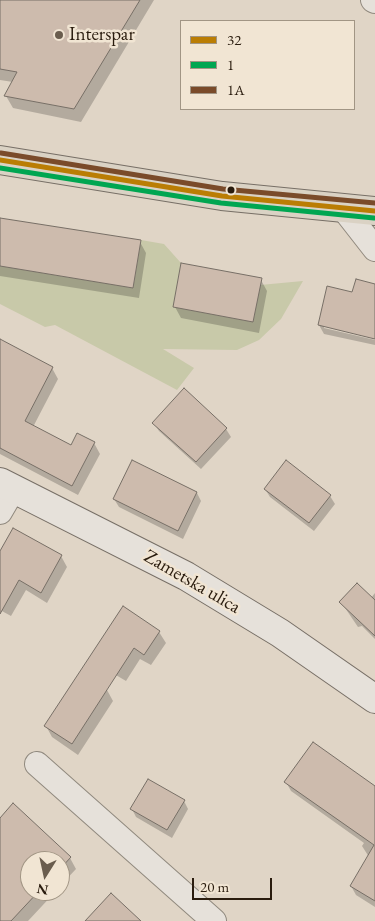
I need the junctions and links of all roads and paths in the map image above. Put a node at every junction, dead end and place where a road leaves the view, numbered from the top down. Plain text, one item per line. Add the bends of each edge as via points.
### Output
1 (0, 160) edge
2 (343, 208) junction
3 (375, 211) edge
4 (375, 249) edge
5 (7, 485) edge
6 (0, 512) edge
7 (375, 699) edge
8 (37, 764) dead end
9 (214, 921) edge

1 - 2 main road via 222,196
2 - 3 main road
2 - 4 street
5 - 6 street
5 - 7 main road, Zametska ulica via 186,576 280,633
8 - 9 street

